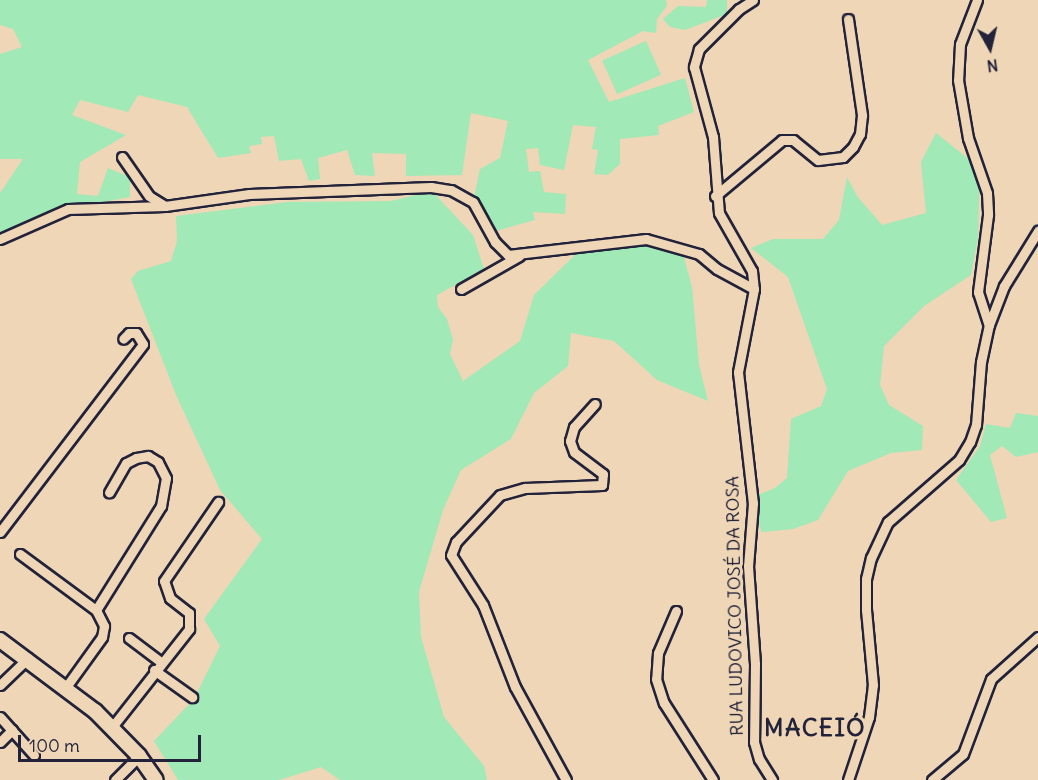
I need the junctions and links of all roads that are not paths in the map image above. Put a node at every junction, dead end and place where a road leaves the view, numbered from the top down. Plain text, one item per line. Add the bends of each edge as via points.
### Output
1 (753, 0) edge
2 (977, 0) edge
3 (848, 19) dead end
4 (122, 156) dead end
5 (715, 196) junction
6 (165, 206) junction
7 (1038, 231) edge
8 (0, 239) edge
9 (519, 256) junction
10 (461, 289) dead end
11 (754, 289) junction
12 (989, 325) junction
13 (123, 339) dead end
14 (595, 404) dead end
15 (109, 492) dead end
16 (218, 502) dead end
17 (0, 531) edge
18 (20, 554) dead end
19 (96, 610) junction
20 (676, 611) dead end
21 (1038, 637) edge
22 (129, 638) dead end
23 (0, 640) edge
24 (28, 658) junction
25 (160, 661) junction
26 (154, 670) junction
27 (0, 685) edge
28 (66, 687) junction
29 (192, 697) dead end
30 (0, 717) edge
31 (112, 727) junction
32 (12, 730) junction
33 (0, 742) edge
34 (34, 755) dead end
35 (139, 756) junction
36 (116, 780) edge
37 (156, 780) edge
38 (566, 780) edge
39 (713, 780) edge
40 (772, 780) edge
41 (848, 780) edge
42 (932, 780) edge

1 - 5 street, RUA LUDOVICO JOSÉ DA ROSA via 739,9 695,57 699,95 713,137
2 - 12 street via 960,44 958,80 968,138 987,193 978,292
3 - 5 street via 862,115 860,134 853,147 843,157 831,161 808,154 793,140 782,140
4 - 6 street via 149,196
5 - 11 street, RUA LUDOVICO JOSÉ DA ROSA via 720,213 746,255
6 - 8 street via 68,209
6 - 9 street via 249,194 431,187 452,190 473,202 501,250
7 - 12 street via 1004,286
9 - 10 street
9 - 11 street via 604,241 646,239 674,244 699,255
11 - 40 street, RUA LUDOVICO JOSÉ DA ROSA via 738,372 753,503 748,575 755,664 754,742
12 - 41 street via 976,425 970,442 959,460 888,522 871,558 866,610 873,685 869,717
13 - 17 street via 136,333 142,344
14 - 38 street via 574,427 570,441 574,452 603,474 602,485 525,488 500,495 456,542 451,555 483,605 515,687
15 - 19 street via 126,463 136,458 148,456 158,462 166,478 161,506
16 - 25 street via 164,581 170,598 185,607 190,620 189,629
18 - 19 street
19 - 28 street via 104,632
20 - 39 street via 658,653 656,679 664,703
21 - 42 street via 991,679 963,754
22 - 25 street
23 - 24 main road
24 - 27 street
24 - 28 main road
25 - 26 street
26 - 29 street
26 - 31 street
28 - 31 main road
30 - 32 street
31 - 35 main road
32 - 33 street
32 - 34 street
35 - 36 street
35 - 37 main road

